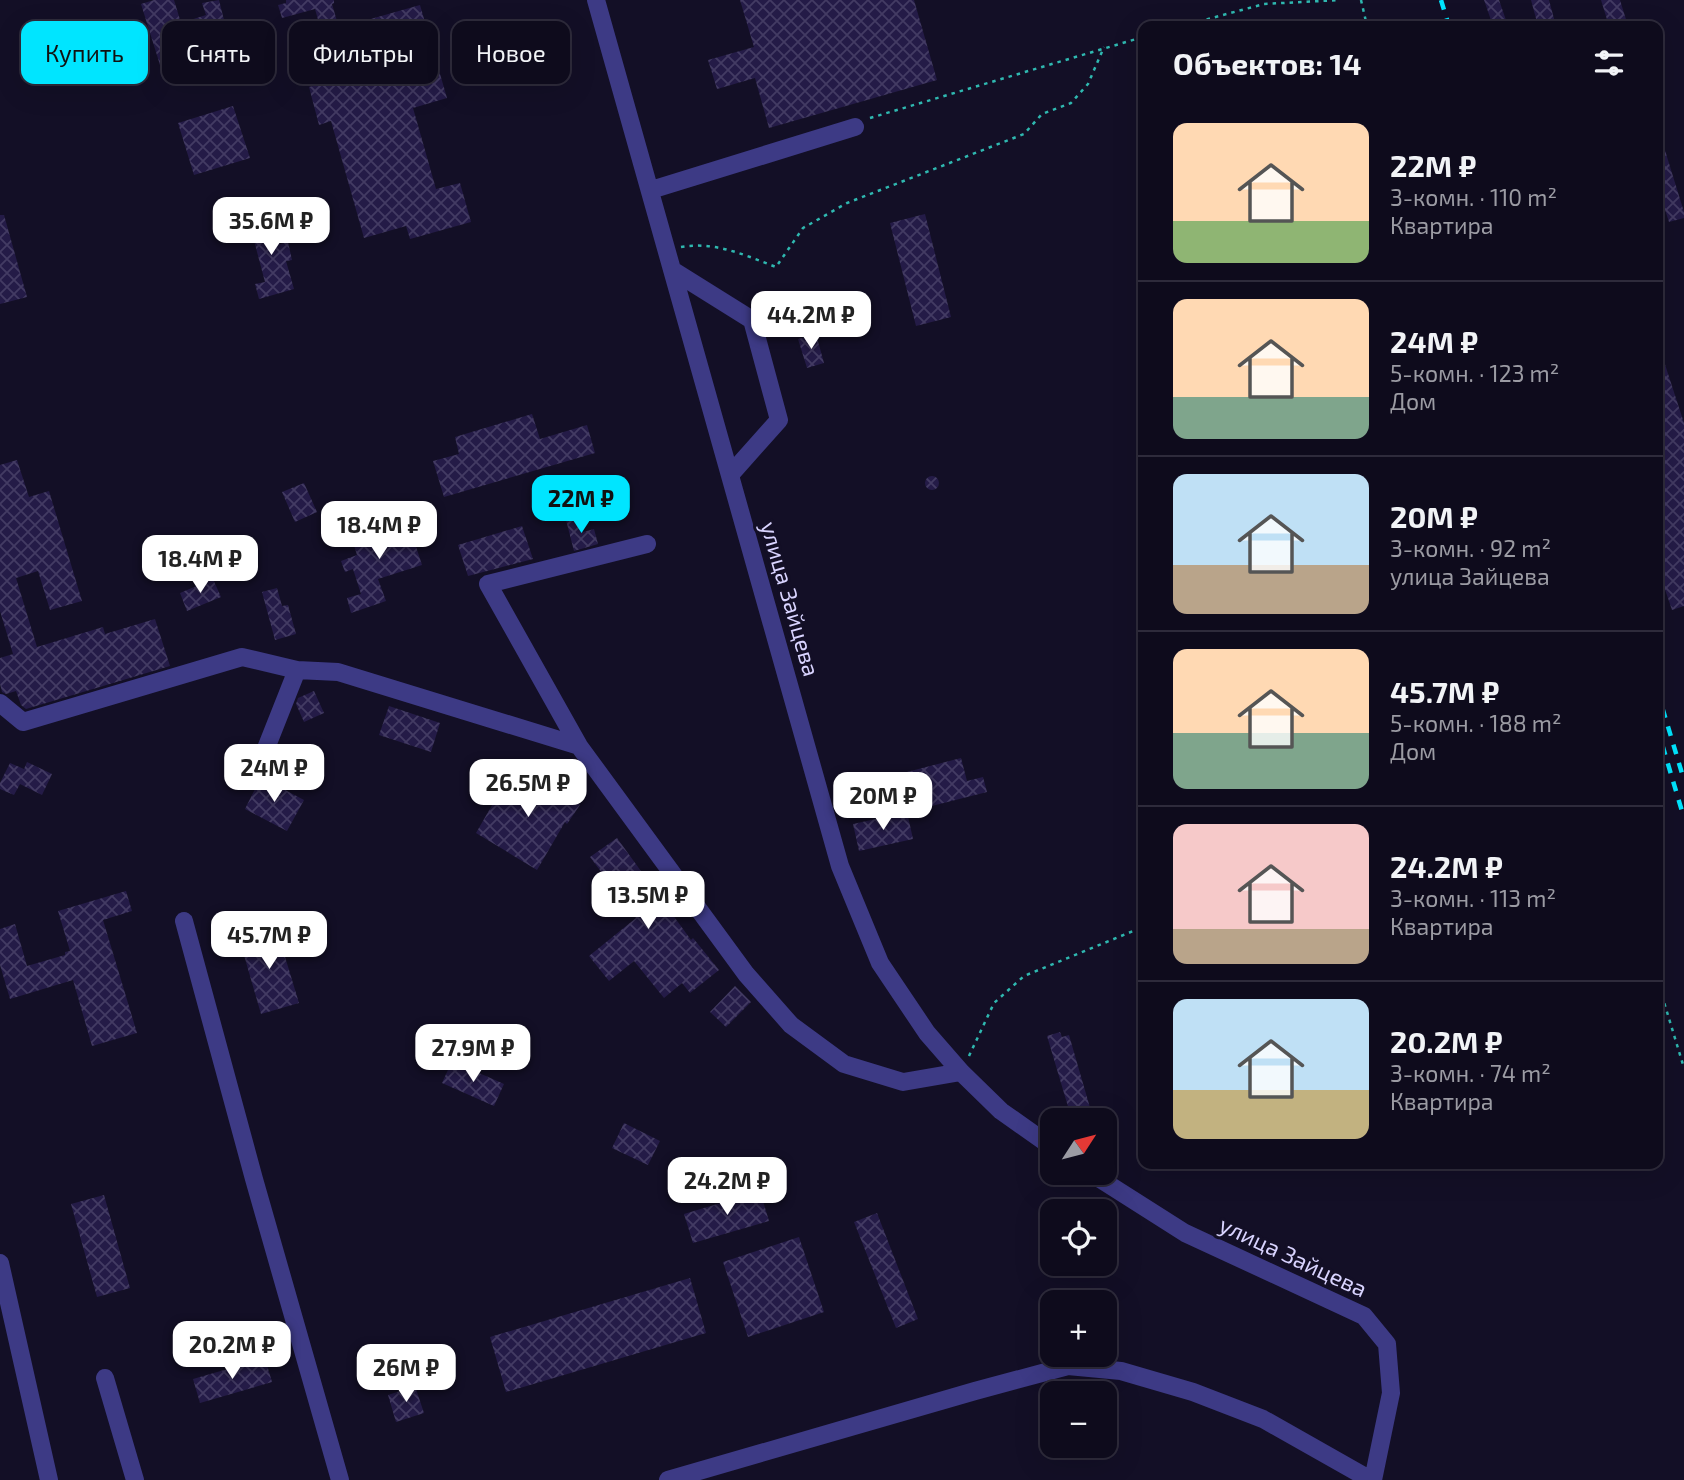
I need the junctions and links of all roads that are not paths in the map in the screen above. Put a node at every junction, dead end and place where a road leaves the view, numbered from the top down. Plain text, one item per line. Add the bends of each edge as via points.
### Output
1 (596, 0) edge
2 (855, 127) road end
3 (651, 190) junction
4 (672, 270) junction
5 (730, 475) junction
6 (647, 544) dead end
7 (297, 670) junction
8 (0, 703) edge
9 (579, 746) junction
10 (261, 761) dead end
11 (184, 921) dead end
12 (961, 1072) junction
13 (1040, 1139) edge
14 (1109, 1185) edge
15 (0, 1263) edge
16 (105, 1378) dead end
17 (49, 1480) edge
18 (135, 1480) edge
19 (340, 1480) edge
20 (668, 1480) edge
21 (1372, 1480) edge

1 - 3 street, улица Зайцева
2 - 3 street
3 - 4 street, улица Зайцева
4 - 5 street, улица Зайцева
4 - 5 street via 752,320 779,420
5 - 12 street, улица Зайцева via 840,866 880,963 927,1033
6 - 9 street via 488,584
7 - 8 street via 242,657 23,722
7 - 9 street via 338,672
7 - 10 street
9 - 12 street via 746,974 791,1026 844,1065 903,1082
11 - 19 street
12 - 13 street, улица Зайцева via 1001,1111
14 - 21 street, улица Зайцева via 1185,1233 1364,1316 1387,1344 1391,1393
15 - 17 street
16 - 18 street
20 - 21 street via 1068,1366 1121,1371 1193,1392 1263,1419

